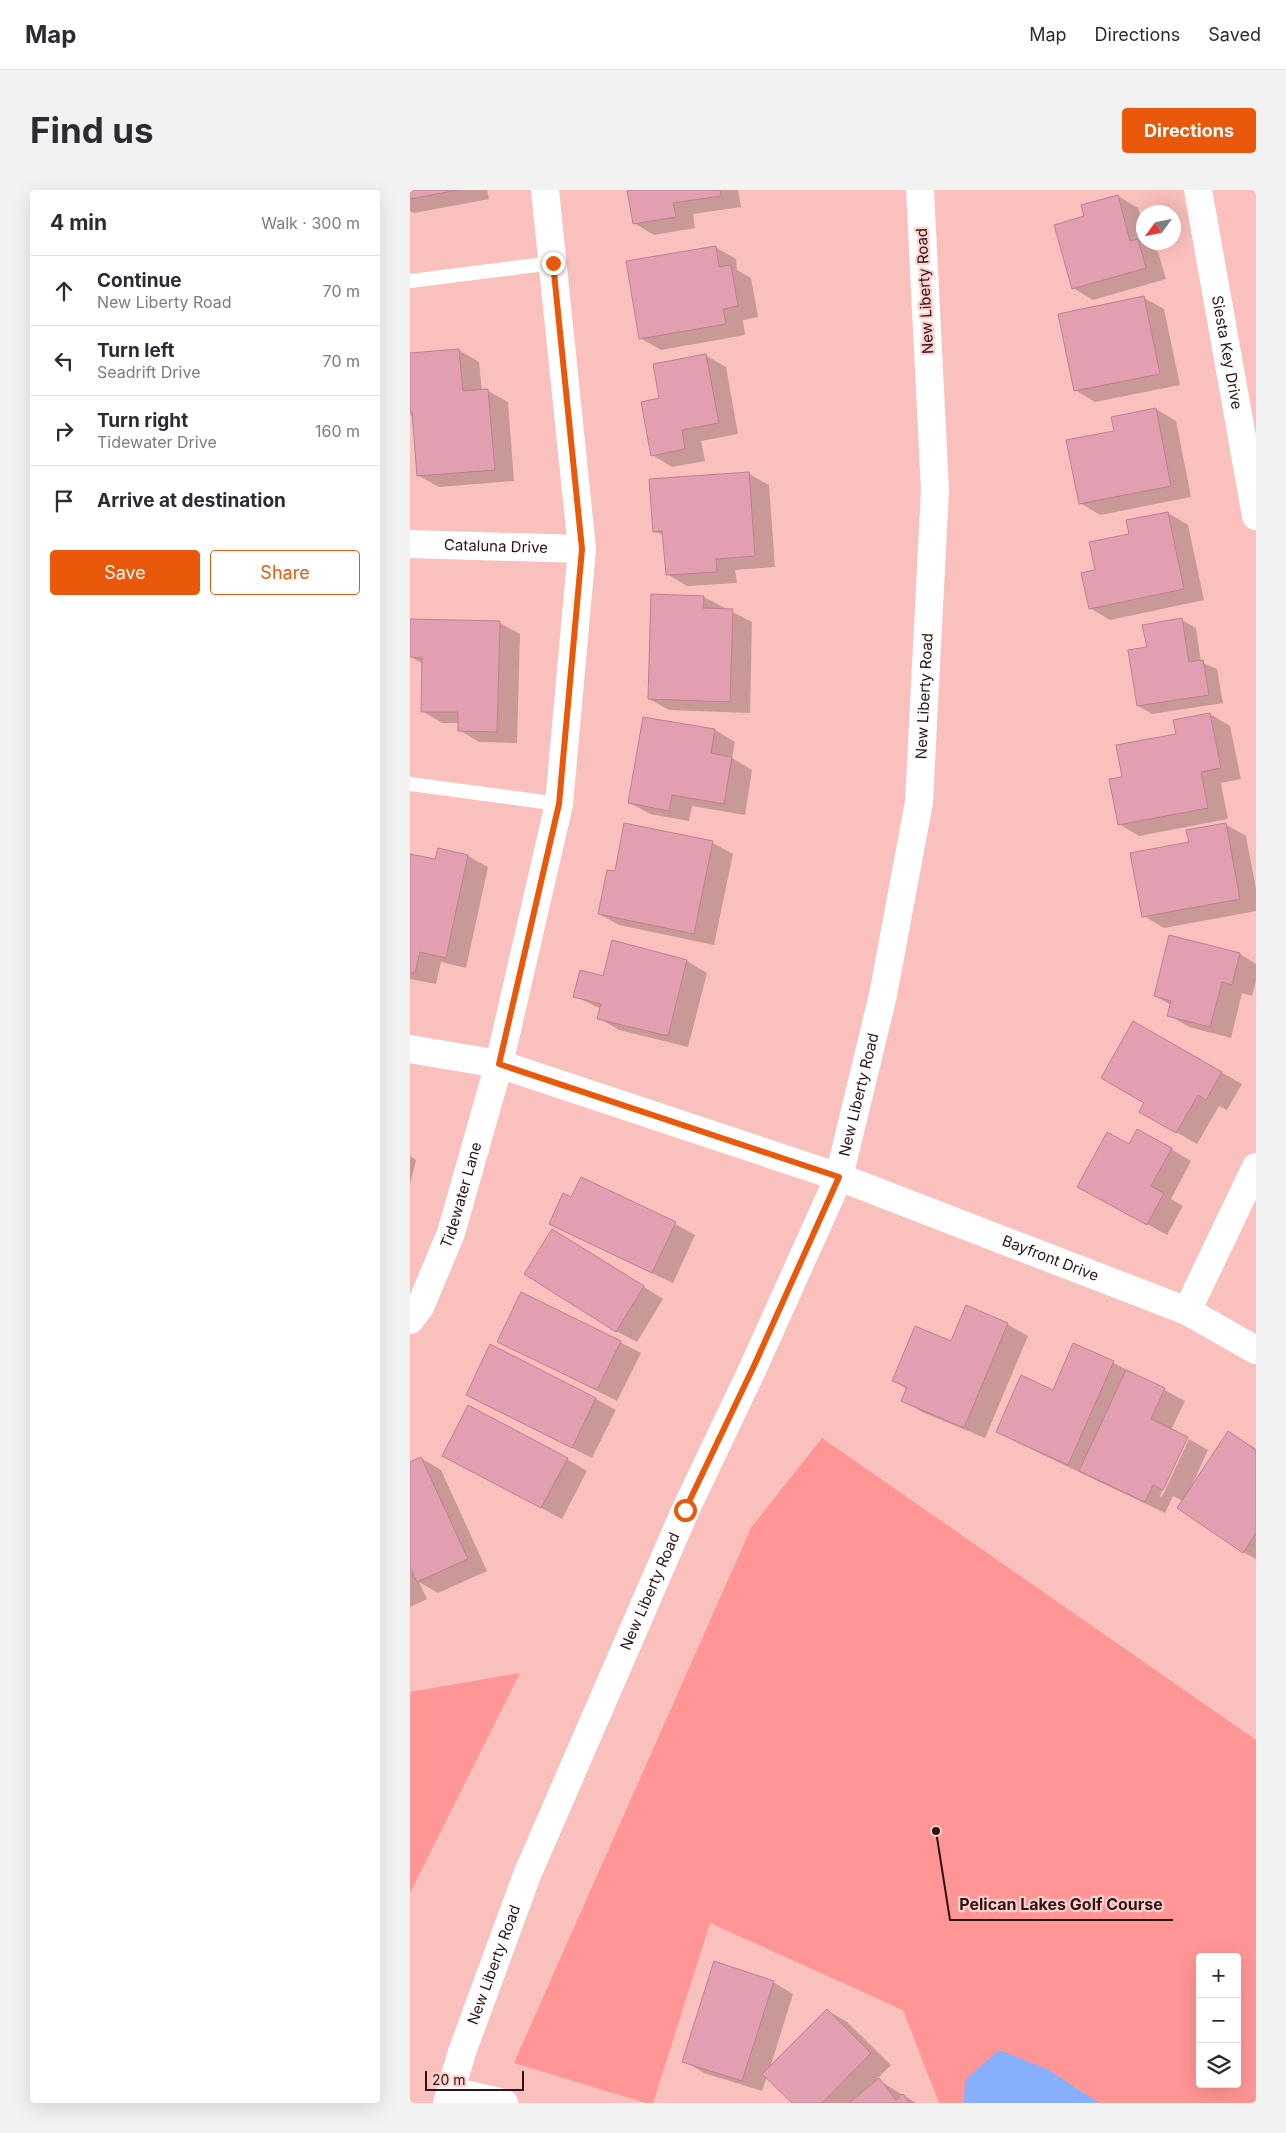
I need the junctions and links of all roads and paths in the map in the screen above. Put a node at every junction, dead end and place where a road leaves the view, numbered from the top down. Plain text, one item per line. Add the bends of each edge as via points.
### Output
1 (545, 190) edge
2 (920, 190) edge
3 (1198, 190) edge
4 (553, 263) junction
5 (410, 281) edge
6 (1256, 516) edge
7 (410, 544) edge
8 (582, 549) junction
9 (410, 784) edge
10 (559, 804) junction
11 (410, 1049) edge
12 (499, 1064) junction
13 (1256, 1167) edge
14 (839, 1177) junction
15 (1187, 1311) junction
16 (410, 1320) edge
17 (1256, 1350) edge
18 (449, 2097) edge
19 (504, 2103) edge

1 - 4 street, Tidewater Lane
2 - 14 street, New Liberty Road via 935,490 919,802 884,994
3 - 6 street, Siesta Key Drive
4 - 5 lane
4 - 8 street, Tidewater Lane
7 - 8 street, Cataluna Drive
8 - 10 street, Tidewater Lane
9 - 10 lane
10 - 12 street, Tidewater Lane
11 - 12 street, Bayfront Drive
12 - 14 street, Bayfront Drive
12 - 16 street, Tidewater Lane via 451,1233 420,1307
13 - 15 street
14 - 15 street, Bayfront Drive
14 - 18 street, New Liberty Road via 685,1510 539,1848
15 - 17 street, Bayfront Drive
18 - 19 street

